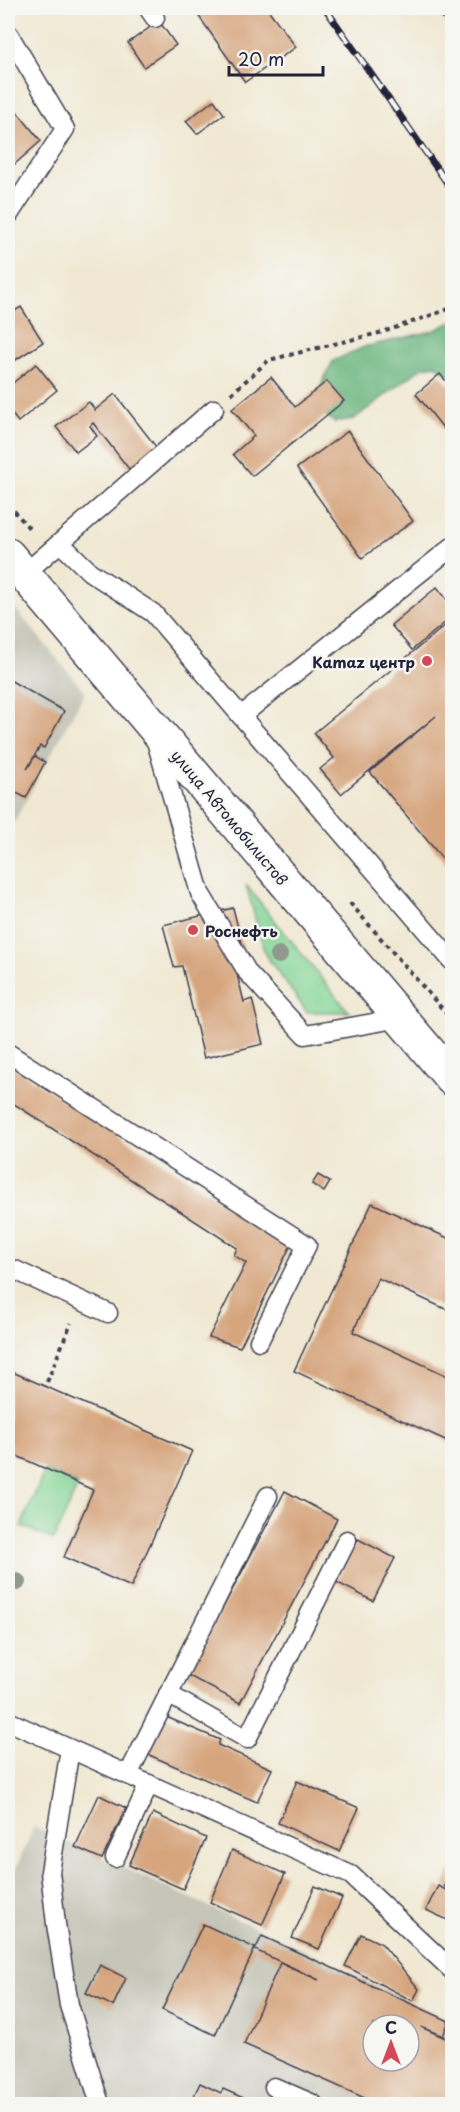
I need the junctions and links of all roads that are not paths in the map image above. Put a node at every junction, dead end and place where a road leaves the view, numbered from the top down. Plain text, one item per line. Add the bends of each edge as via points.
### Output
1 (447, 8) edge
2 (453, 15) edge
3 (8, 33) edge
4 (8, 216) edge
5 (214, 409) road end
6 (60, 543) junction
7 (453, 547) edge
8 (16, 564) edge
9 (242, 716) junction
10 (152, 725) junction
11 (453, 961) edge
12 (401, 1018) junction
13 (8, 1053) edge
14 (453, 1079) edge
15 (8, 1269) edge
16 (108, 1313) dead end
17 (259, 1341) dead end
18 (268, 1496) dead end
19 (347, 1540) dead end
20 (168, 1694) junction
21 (8, 1721) edge
22 (70, 1749) junction
23 (128, 1775) junction
24 (149, 1784) junction
25 (115, 1858) dead end
26 (453, 1971) edge
27 (274, 2088) dead end
28 (100, 2104) edge
29 (312, 2104) edge

1 - 2 lane
3 - 4 lane via 64,129
5 - 6 lane
6 - 8 lane
6 - 9 lane via 90,572 153,613
7 - 9 lane
8 - 10 street, улица Автомобилистов
9 - 11 lane
10 - 12 street, улица Автомобилистов
10 - 12 lane via 200,893 248,973 305,1035
12 - 14 street, улица Автомобилистов
13 - 17 lane via 308,1245
15 - 16 lane
18 - 20 lane
19 - 20 lane via 247,1739
20 - 23 lane
21 - 22 lane
22 - 23 lane
22 - 28 lane via 50,1872 69,2005
23 - 24 lane
24 - 25 lane
24 - 26 lane via 351,1875
27 - 29 lane

